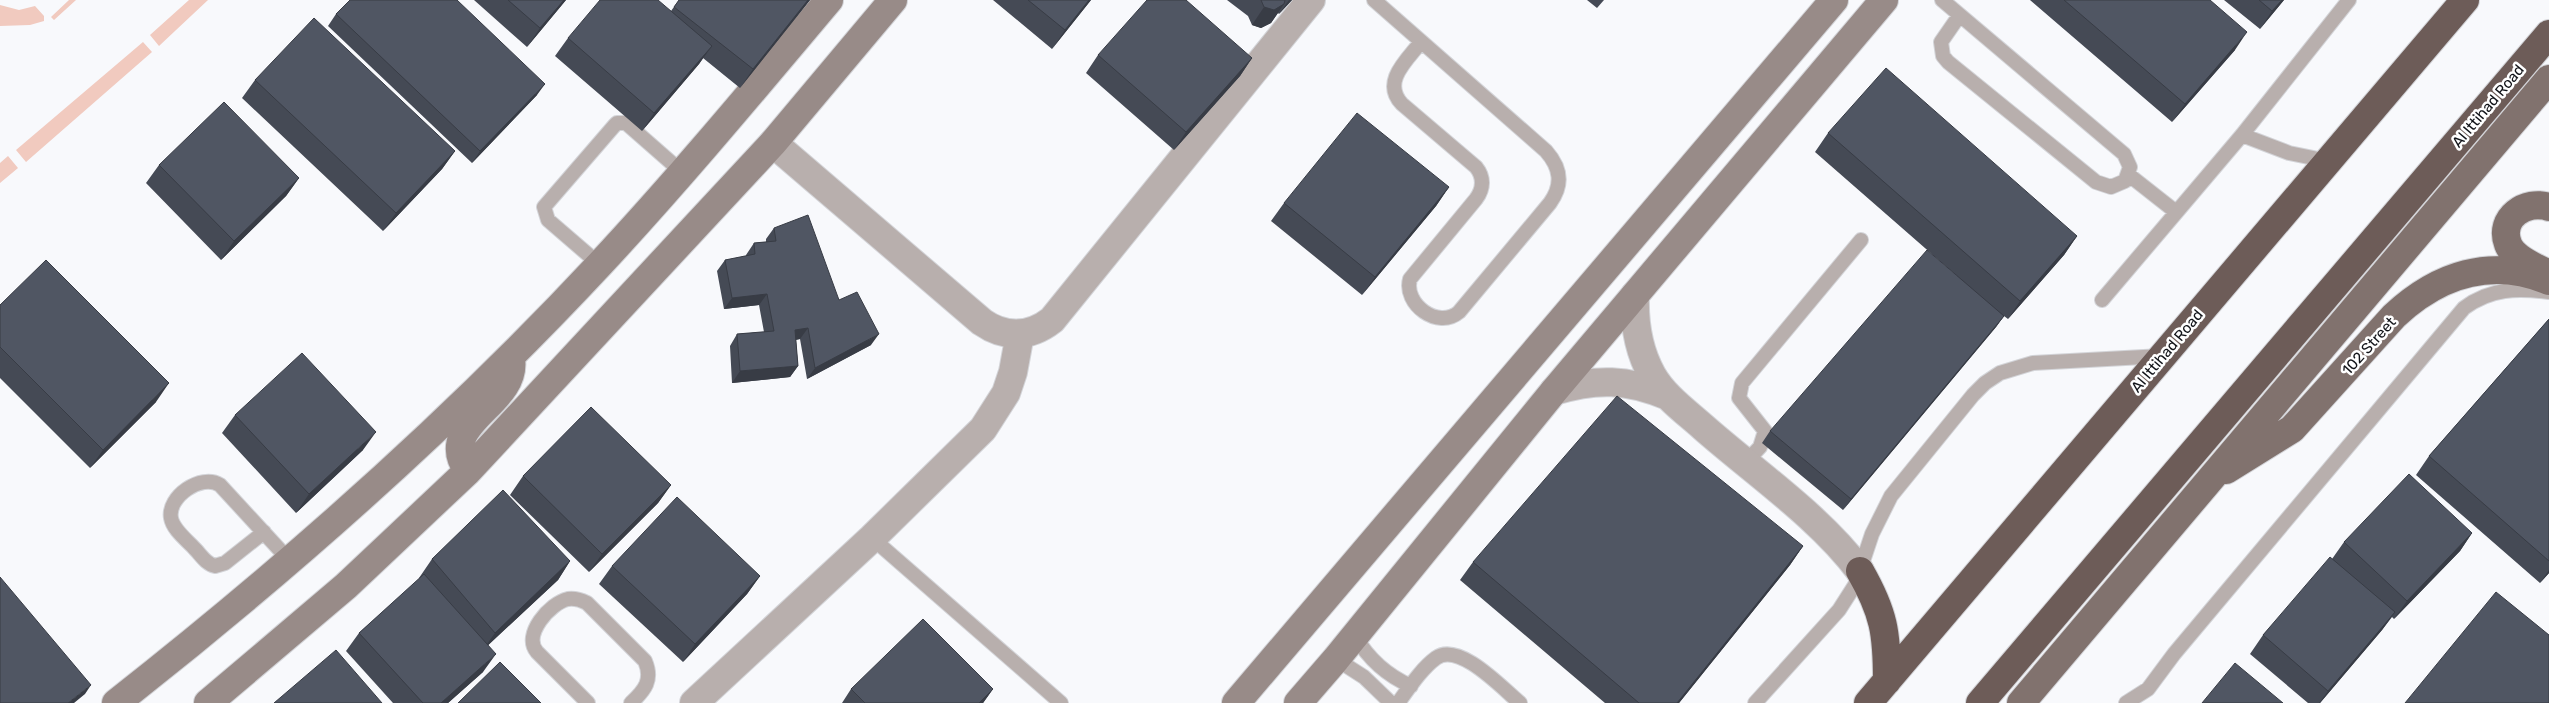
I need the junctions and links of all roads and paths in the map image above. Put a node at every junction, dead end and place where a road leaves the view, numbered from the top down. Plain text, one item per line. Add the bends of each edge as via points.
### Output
1 (829, 0) edge
2 (893, 0) edge
3 (1310, 0) edge
4 (1374, 0) edge
5 (1834, 0) edge
6 (1884, 0) edge
7 (1942, 0) edge
8 (2349, 0) edge
9 (2465, 0) edge
10 (1960, 16) junction
11 (2549, 34) edge
12 (1421, 42) junction
13 (2549, 79) edge
14 (2242, 135) junction
15 (773, 143) junction
16 (2328, 161) junction
17 (683, 173) junction
18 (2129, 175) junction
19 (2549, 207) edge
20 (2176, 212) junction
21 (1861, 240) dead end
22 (599, 264) junction
23 (2549, 274) edge
24 (2549, 281) edge
25 (2549, 292) edge
26 (1635, 295) junction
27 (2102, 300) dead end
28 (1020, 334) junction
29 (511, 356) junction
30 (2163, 356) junction
31 (1554, 391) junction
32 (1668, 396) junction
33 (1744, 464) junction
34 (468, 471) junction
35 (2211, 478) junction
36 (264, 532) junction
37 (872, 538) junction
38 (290, 561) junction
39 (1860, 571) junction
40 (1355, 636) junction
41 (1336, 659) junction
42 (1887, 681) junction
43 (1411, 686) junction
44 (116, 703) edge
45 (208, 703) edge
46 (588, 703) edge
47 (631, 703) edge
48 (694, 703) edge
49 (1061, 703) edge
50 (1236, 703) edge
51 (1298, 703) edge
52 (1392, 703) edge
53 (1398, 703) edge
54 (1520, 703) edge
55 (1755, 703) edge
56 (1868, 703) edge
57 (1980, 703) edge
58 (2021, 703) edge
59 (2126, 703) edge

1 - 17 street
2 - 15 street
3 - 28 street via 1052,320 1037,330
4 - 12 lane
5 - 50 street
6 - 26 street
7 - 10 lane
8 - 14 lane
9 - 16 highway, Al Ittihad Road
10 - 18 lane via 2124,154 2128,160
10 - 18 lane via 1941,42 1943,56 1948,62 2103,186 2118,186
11 - 57 highway, Al Ittihad Road
12 - 12 lane via 1394,78 1394,92 1402,104 1476,167 1482,179 1476,199 1410,279 1412,299 1433,317 1444,319 1459,312 1550,203 1556,195 1560,176 1558,167 1546,152
13 - 35 main road
14 - 16 lane via 2289,153
14 - 20 lane
15 - 28 street via 982,322 993,330
15 - 34 street
16 - 30 highway, Al Ittihad Road
17 - 22 street
17 - 22 lane via 626,123 614,126 546,203 544,211 548,220
18 - 20 lane
19 - 23 main road via 2524,206 2508,223 2506,234 2508,246 2515,255
20 - 27 lane
21 - 33 lane via 1742,383 1739,398 1765,431 1760,447
22 - 29 street
24 - 35 main road, 102 Street via 2526,273 2480,271 2456,276 2433,286 2394,316 2292,429
25 - 59 lane via 2526,289 2495,292 2464,308 2148,689
26 - 31 street
26 - 32 street via 1634,316 1644,358 1653,377
28 - 37 street via 1013,372 996,412 983,429
29 - 34 street via 512,372 504,388 468,427 460,441 460,457
29 - 38 street
30 - 39 lane via 2033,363 2016,366 1985,383 1891,496 1872,534
30 - 42 highway, Al Ittihad Road
31 - 32 street via 1591,382 1622,382 1644,386
31 - 40 street
32 - 33 street
33 - 39 street via 1832,536
34 - 45 street via 346,586
35 - 58 main road
36 - 36 lane via 215,482 196,483 171,510 177,529 206,562 215,566 224,563
36 - 38 lane
37 - 48 street
37 - 49 lane
38 - 44 street
39 - 42 highway via 1878,602 1884,627
39 - 55 lane via 1855,585 1829,622
40 - 41 street
40 - 43 lane via 1374,661
41 - 51 street
41 - 52 lane via 1364,677
42 - 56 highway, Al Ittihad Road
43 - 53 lane
43 - 54 lane via 1437,658 1450,654 1465,658
46 - 47 lane via 532,644 532,633 538,623 556,605 568,599 587,603 645,661 648,683

